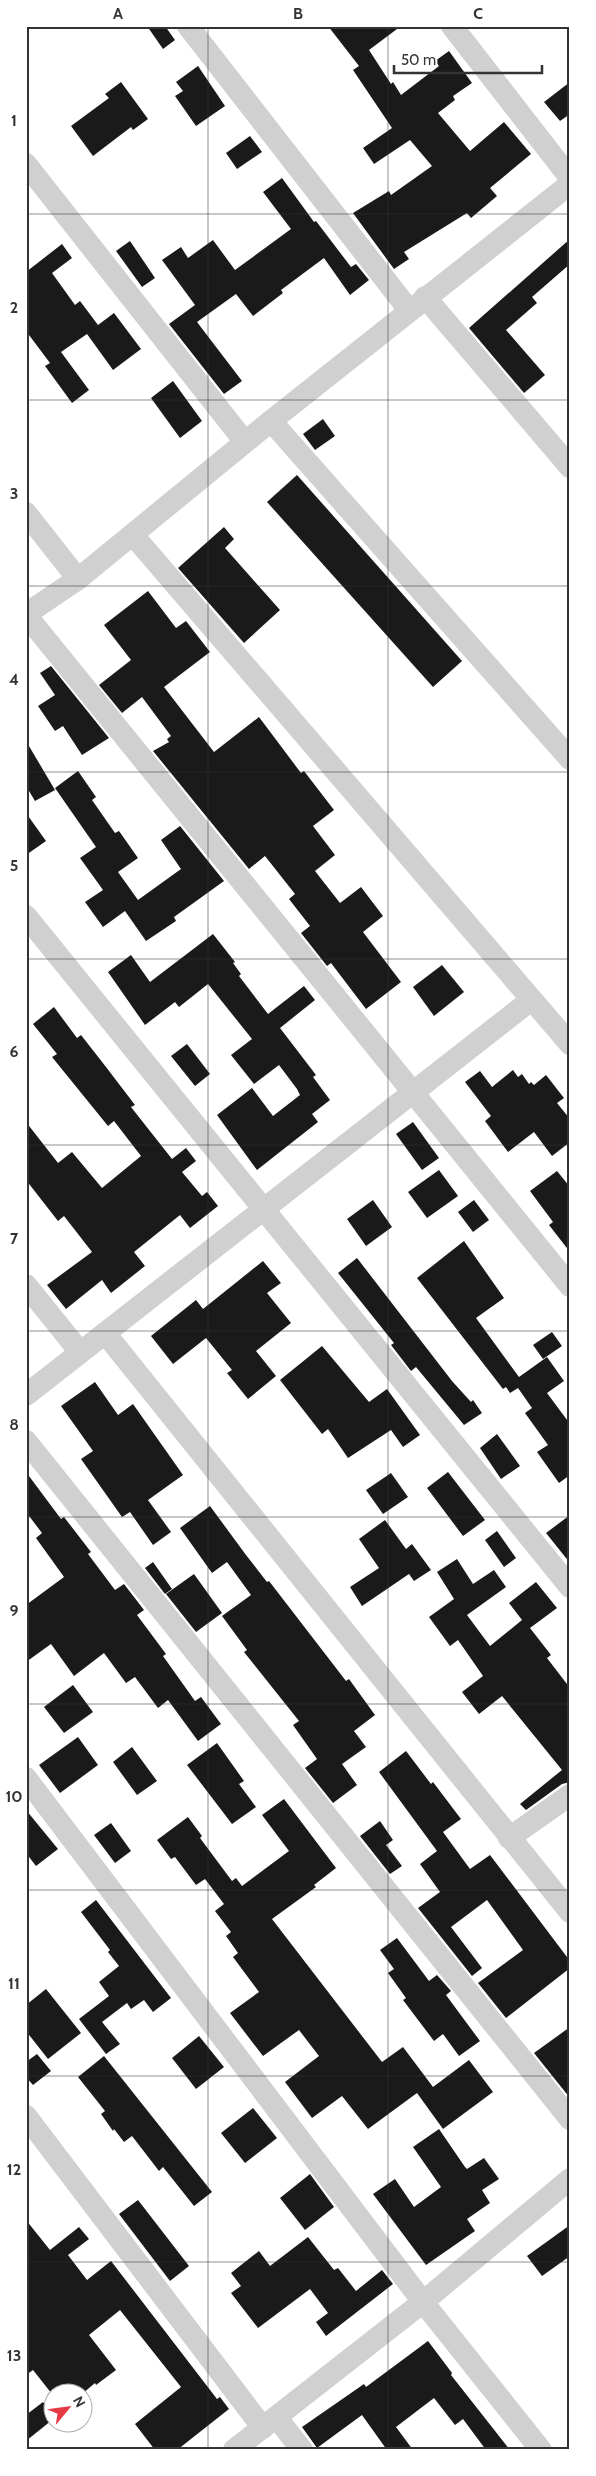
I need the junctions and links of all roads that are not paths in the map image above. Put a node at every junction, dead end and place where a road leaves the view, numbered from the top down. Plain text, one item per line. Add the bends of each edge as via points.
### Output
1 (188, 26) edge
2 (452, 26) edge
3 (26, 164) edge
4 (570, 178) edge
5 (570, 184) edge
6 (417, 303) junction
7 (271, 421) junction
8 (245, 442) junction
9 (570, 467) edge
10 (26, 513) edge
11 (134, 535) junction
12 (78, 579) junction
13 (26, 614) edge
14 (570, 758) edge
15 (26, 916) edge
16 (531, 1000) junction
17 (570, 1044) edge
18 (414, 1091) junction
19 (263, 1210) junction
20 (26, 1286) edge
21 (570, 1286) edge
22 (105, 1333) junction
23 (80, 1352) junction
24 (26, 1394) edge
25 (26, 1441) edge
26 (570, 1587) edge
27 (26, 1778) edge
28 (570, 1795) edge
29 (510, 1838) junction
30 (570, 1912) edge
31 (26, 2116) edge
32 (570, 2119) edge
33 (570, 2179) edge
34 (423, 2302) junction
35 (270, 2423) junction
36 (234, 2450) edge
37 (302, 2450) edge
38 (541, 2450) edge

1 - 6 street
2 - 4 street
3 - 8 street
5 - 6 street
6 - 7 street
6 - 9 street
7 - 8 street
7 - 14 street
8 - 11 street
10 - 12 street
11 - 12 street
11 - 16 street
12 - 13 street
13 - 18 street
15 - 19 street
16 - 17 street
16 - 18 street
18 - 19 street
18 - 21 street
19 - 22 street
19 - 26 street
20 - 23 street
22 - 23 street
22 - 29 street
23 - 24 street
25 - 32 street
27 - 34 street
28 - 29 street
29 - 30 street
31 - 35 street
33 - 34 street
34 - 35 street
34 - 38 street
35 - 36 street
35 - 37 street

